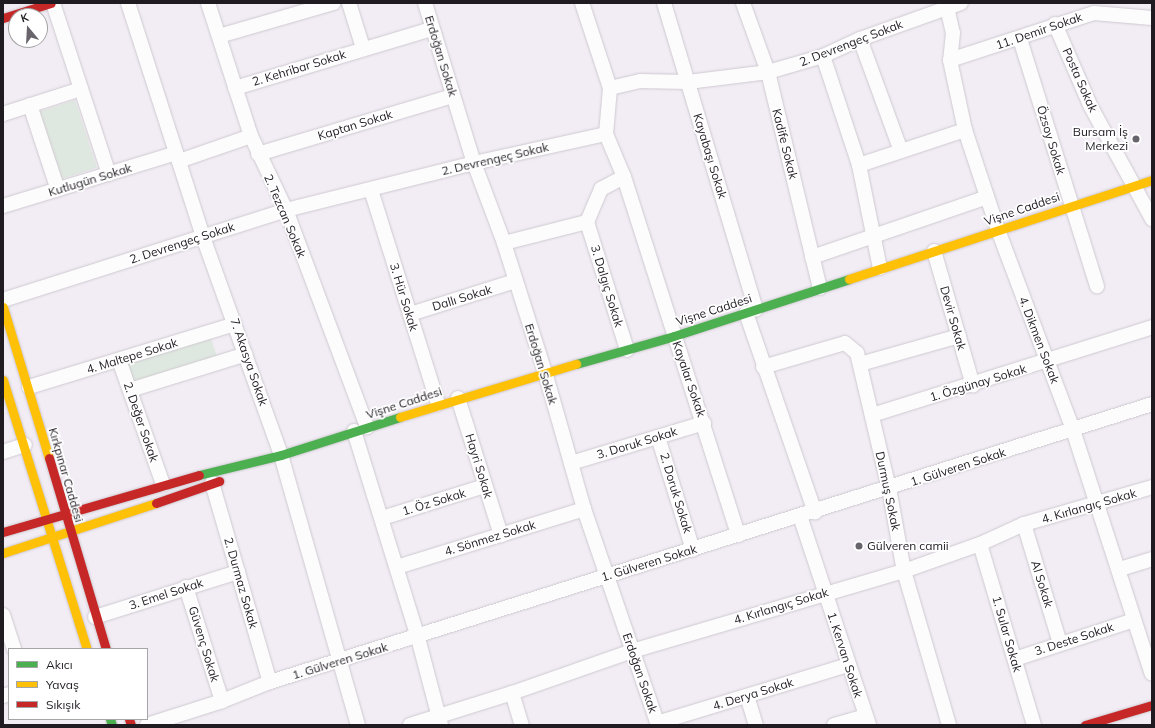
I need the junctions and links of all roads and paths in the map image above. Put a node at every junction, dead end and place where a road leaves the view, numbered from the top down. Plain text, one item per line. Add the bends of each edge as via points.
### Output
1 (52, 3) edge
2 (128, 3) edge
3 (208, 3) edge
4 (333, 3) edge
5 (349, 3) edge
6 (425, 3) edge
7 (582, 3) edge
8 (664, 3) edge
9 (743, 3) edge
10 (961, 3) edge
11 (947, 5) edge
12 (3, 18) edge
13 (1152, 18) edge
14 (1055, 24) junction
15 (432, 29) junction
16 (219, 36) junction
17 (860, 39) junction
18 (1020, 39) junction
19 (363, 48) junction
20 (823, 56) junction
21 (950, 60) junction
22 (768, 72) junction
23 (688, 82) junction
24 (235, 88) junction
25 (610, 88) junction
26 (81, 89) junction
27 (453, 96) junction
28 (30, 105) junction
29 (3, 114) edge
30 (965, 130) junction
31 (606, 134) junction
32 (251, 136) junction
33 (901, 151) junction
34 (258, 154) junction
35 (177, 157) junction
36 (474, 163) junction
37 (859, 165) junction
38 (109, 174) junction
39 (624, 177) junction
40 (1152, 180) edge
41 (1133, 186) junction
42 (58, 190) junction
43 (371, 190) junction
44 (987, 197) junction
45 (1071, 205) junction
46 (3, 206) edge
47 (286, 210) junction
48 (1152, 219) edge
49 (587, 222) junction
50 (998, 230) junction
51 (203, 237) junction
52 (872, 237) junction
53 (504, 244) junction
54 (934, 252) junction
55 (812, 257) junction
56 (880, 268) junction
57 (515, 282) junction
58 (1097, 286) dead end
59 (820, 288) junction
60 (3, 300) edge
61 (3, 307) edge
62 (751, 311) junction
63 (410, 314) junction
64 (235, 324) junction
65 (1152, 327) edge
66 (674, 336) junction
67 (958, 336) junction
68 (627, 350) junction
69 (246, 354) junction
70 (118, 360) junction
71 (1047, 361) junction
72 (860, 364) junction
73 (763, 367) junction
74 (545, 372) junction
75 (3, 380) edge
76 (972, 385) junction
77 (29, 387) junction
78 (130, 390) junction
79 (458, 398) junction
80 (438, 404) junction
81 (1152, 404) edge
82 (872, 415) junction
83 (704, 423) junction
84 (360, 429) junction
85 (1073, 430) junction
86 (658, 437) junction
87 (25, 445) junction
88 (3, 452) edge
89 (281, 455) junction
90 (571, 463) junction
91 (212, 483) junction
92 (163, 484) junction
93 (485, 486) junction
94 (889, 488) junction
95 (1152, 488) edge
96 (1097, 505) junction
97 (584, 510) junction
98 (815, 512) junction
99 (65, 514) junction
100 (800, 516) junction
101 (48, 518) junction
102 (382, 518) junction
103 (1024, 524) junction
104 (3, 532) edge
105 (70, 532) junction
106 (501, 535) junction
107 (738, 535) junction
108 (53, 538) junction
109 (980, 544) junction
110 (693, 550) junction
111 (3, 553) edge
112 (1152, 559) edge
113 (396, 567) junction
114 (1120, 569) junction
115 (904, 571) junction
116 (238, 572) junction
117 (606, 576) junction
118 (186, 587) junction
119 (825, 593) junction
120 (3, 615) edge
121 (95, 617) junction
122 (1134, 620) junction
123 (418, 638) junction
124 (9, 642) edge
125 (1060, 644) junction
126 (87, 648) edge
127 (106, 648) edge
128 (632, 651) junction
129 (1015, 659) junction
130 (339, 662) junction
131 (848, 665) junction
132 (1152, 674) edge
133 (270, 682) junction
134 (512, 694) junction
135 (747, 696) junction
136 (222, 701) junction
137 (1152, 705) edge
138 (867, 720) edge
139 (439, 721) edge
140 (658, 724) edge
141 (147, 725) edge
142 (358, 725) edge
143 (410, 725) edge
144 (522, 725) edge
145 (756, 725) edge
146 (834, 725) edge
147 (949, 725) edge
148 (1034, 725) edge
149 (1085, 725) edge

1 - 12 main road
1 - 26 street
2 - 35 street, 7. Akasya Sokak
3 - 16 street, 2. Tezcan Sokak
4 - 16 street
5 - 19 street
6 - 15 street, Erdoğan Sokak
7 - 25 street
8 - 23 street, Kayabaşı Sokak
9 - 22 street, Kadife Sokak
10 - 11 street, 2. Devrengeç Sokak
11 - 17 street, 2. Devrengeç Sokak
11 - 21 street, 4. Dikmen Sokak via 953,33
13 - 14 street, 11. Demir Sokak via 1094,13
14 - 18 street, 11. Demir Sokak
14 - 41 street, Posta Sokak via 1091,107
15 - 19 street, 2. Kehribar Sokak
15 - 27 street, Erdoğan Sokak
16 - 24 street, 2. Tezcan Sokak
17 - 20 street, 2. Devrengeç Sokak
17 - 33 street
18 - 21 street, 11. Demir Sokak
18 - 45 street, Özsoy Sokak
19 - 24 street, 2. Kehribar Sokak
20 - 22 street, 2. Devrengeç Sokak
20 - 37 street
21 - 30 street, 4. Dikmen Sokak
22 - 23 street, 2. Devrengeç Sokak
22 - 55 street, Kadife Sokak
23 - 25 street, 2. Devrengeç Sokak via 640,81
23 - 62 street, Kayabaşı Sokak
24 - 32 street, 2. Tezcan Sokak
25 - 31 street
26 - 28 street
26 - 38 street
27 - 34 street, Kaptan Sokak
27 - 36 street, Erdoğan Sokak
28 - 29 street
28 - 42 street
30 - 33 street
30 - 44 street, 4. Dikmen Sokak
31 - 36 street, 2. Devrengeç Sokak
31 - 39 street, Kayalar Sokak
32 - 34 street, 2. Tezcan Sokak
32 - 35 street, Kutlugün Sokak
33 - 37 street
34 - 47 street, 2. Tezcan Sokak
35 - 38 street, Kutlugün Sokak
35 - 51 street, 7. Akasya Sokak
36 - 43 street, 2. Devrengeç Sokak
36 - 53 street, Erdoğan Sokak
37 - 52 street
38 - 42 street, Kutlugün Sokak
39 - 49 street via 601,189
39 - 66 street, Kayalar Sokak
40 - 41 main road, Vişne Caddesi
41 - 45 main road, Vişne Caddesi
41 - 48 street, Posta Sokak
42 - 46 street, Kutlugün Sokak
43 - 47 street, 2. Devrengeç Sokak
43 - 63 street, 3. Hür Sokak
44 - 50 street, 4. Dikmen Sokak
44 - 52 street
45 - 50 main road, Vişne Caddesi
45 - 58 street, Özsoy Sokak
47 - 51 street, 2. Devrengeç Sokak
47 - 84 street, 2. Tezcan Sokak
49 - 53 street
49 - 68 street, 3. Dalgıç Sokak
50 - 54 main road, Vişne Caddesi
50 - 71 street, 4. Dikmen Sokak
51 - 60 street, 2. Devrengeç Sokak
51 - 64 street, 7. Akasya Sokak
52 - 55 street
52 - 56 street
53 - 57 street, Erdoğan Sokak
54 - 56 main road, Vişne Caddesi
54 - 67 street, Devir Sokak
55 - 59 street, Kadife Sokak
56 - 59 main road, Vişne Caddesi
57 - 63 street, Dallı Sokak
57 - 74 street, Erdoğan Sokak
59 - 62 main road, Vişne Caddesi
61 - 77 main road, Kırkpınar Caddesi
62 - 66 main road, Vişne Caddesi
62 - 73 street
63 - 80 street, 3. Hür Sokak
64 - 69 street, 7. Akasya Sokak
64 - 70 street, 4. Maltepe Sokak
65 - 71 street, 1. Özgünay Sokak
66 - 68 main road, Vişne Caddesi
66 - 83 street, Kayalar Sokak
67 - 72 street
67 - 76 street, Devir Sokak
68 - 74 main road, Vişne Caddesi
69 - 78 street
69 - 89 street, 7. Akasya Sokak
70 - 77 street, 4. Maltepe Sokak
70 - 78 street, 2. Değer Sokak
71 - 76 street, 1. Özgünay Sokak
71 - 85 street, 4. Dikmen Sokak
72 - 73 street, Durmuş Sokak via 857,353 845,344
72 - 82 street, Durmuş Sokak
73 - 98 street
74 - 79 main road, Vişne Caddesi
74 - 90 street, Erdoğan Sokak
75 - 87 main road
76 - 82 street, 1. Özgünay Sokak
77 - 99 main road, Kırkpınar Caddesi
78 - 92 street, 2. Değer Sokak
79 - 80 main road, Vişne Caddesi
79 - 93 street, Hayri Sokak
80 - 84 main road, Vişne Caddesi
81 - 85 street, 1. Gülveren Sokak
82 - 94 street, Durmuş Sokak
83 - 86 street, 3. Doruk Sokak
83 - 107 street, Kayalar Sokak
84 - 89 main road, Vişne Caddesi
84 - 102 street, 2. Tezcan Sokak
85 - 94 street, 1. Gülveren Sokak
85 - 96 street, 4. Dikmen Sokak
86 - 90 street, 3. Doruk Sokak
86 - 110 street, 2. Doruk Sokak
87 - 88 street
87 - 101 main road
89 - 91 main road, Vişne Caddesi
89 - 92 main road, Vişne Caddesi
89 - 130 street, 7. Akasya Sokak
90 - 97 street, Erdoğan Sokak
91 - 105 main road, Vişne Caddesi
91 - 116 street, 2. Durmaz Sokak
92 - 99 main road, Vişne Caddesi
93 - 102 street, 1. Öz Sokak
93 - 106 street, Hayri Sokak
94 - 98 street, 1. Gülveren Sokak
94 - 115 street, Durmuş Sokak
95 - 96 street, 4. Kırlangıç Sokak
96 - 103 street, 4. Kırlangıç Sokak
96 - 114 street, 4. Dikmen Sokak
97 - 106 street, 4. Sönmez Sokak
97 - 117 street, Erdoğan Sokak
98 - 100 street, 1. Gülveren Sokak
99 - 101 main road, Vişne Caddesi
99 - 105 main road, Kırkpınar Caddesi
100 - 107 street, 1. Gülveren Sokak
100 - 119 street, 1. Kervan Sokak
101 - 104 main road, Vişne Caddesi
101 - 108 main road
102 - 113 street, 2. Tezcan Sokak
103 - 109 street, 4. Kırlangıç Sokak
103 - 125 street, Al Sokak
105 - 108 main road, Vişne Caddesi
105 - 121 main road, Kırkpınar Caddesi
106 - 113 street, 4. Sönmez Sokak
107 - 110 street, 1. Gülveren Sokak
108 - 111 main road, Vişne Caddesi
108 - 126 main road
109 - 115 street, 4. Kırlangıç Sokak
109 - 129 street, 1. Sular Sokak
110 - 117 street, 1. Gülveren Sokak
112 - 114 street
113 - 123 street, 2. Tezcan Sokak
114 - 122 street, 4. Dikmen Sokak
115 - 119 street, 4. Kırlangıç Sokak
115 - 147 street, Durmuş Sokak
116 - 118 street, 3. Emel Sokak
116 - 133 street, 2. Durmaz Sokak
117 - 123 street, 1. Gülveren Sokak
117 - 128 street, Erdoğan Sokak
118 - 121 street, 3. Emel Sokak
118 - 136 street, Güvenç Sokak
119 - 128 street, 4. Kırlangıç Sokak
119 - 131 street, 1. Kervan Sokak
120 - 124 street
121 - 127 main road, Kırkpınar Caddesi
122 - 125 street, 3. Deste Sokak
122 - 132 street, 4. Dikmen Sokak
123 - 130 street, 1. Gülveren Sokak
123 - 139 street, 2. Tezcan Sokak
125 - 129 street, 3. Deste Sokak
128 - 134 street, 4. Kırlangıç Sokak
128 - 140 street, Erdoğan Sokak
129 - 148 street, 1. Sular Sokak
130 - 133 street, 1. Gülveren Sokak
130 - 142 street, 7. Akasya Sokak
131 - 135 street, 4. Derya Sokak
131 - 138 street, 1. Kervan Sokak
133 - 136 street, 1. Gülveren Sokak
134 - 139 street, 4. Kırlangıç Sokak
134 - 144 street
135 - 140 street, 4. Derya Sokak
135 - 145 street
136 - 141 street, 1. Gülveren Sokak
137 - 149 main road
138 - 146 street
139 - 143 street, 4. Kırlangıç Sokak

